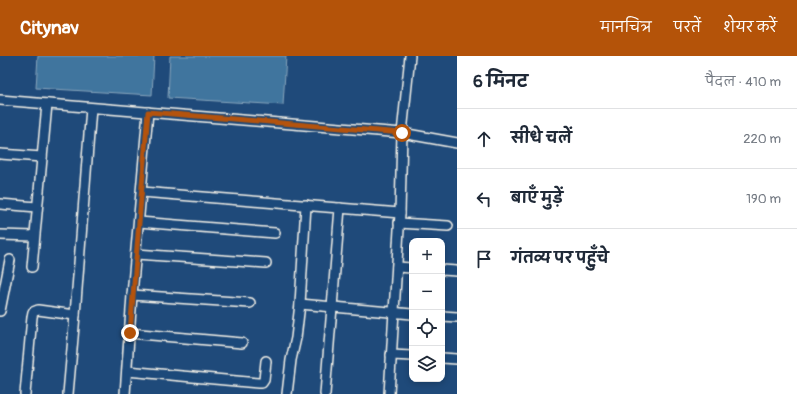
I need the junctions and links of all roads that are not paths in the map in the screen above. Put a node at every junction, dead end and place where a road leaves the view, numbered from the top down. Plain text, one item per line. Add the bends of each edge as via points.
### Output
1 (410, 56) edge
2 (0, 100) edge
3 (47, 104) junction
4 (91, 108) junction
5 (148, 112) junction
6 (402, 133) junction
7 (457, 143) edge
8 (0, 154) edge
9 (42, 157) junction
10 (142, 192) junction
11 (0, 204) edge
12 (306, 205) junction
13 (37, 208) junction
14 (340, 208) junction
15 (400, 212) junction
16 (139, 222) junction
17 (399, 224) junction
18 (448, 226) dead end
19 (275, 233) dead end
20 (0, 235) edge
21 (34, 236) junction
22 (136, 254) junction
23 (10, 260) dead end
24 (266, 263) dead end
25 (32, 267) dead end
26 (397, 267) junction
27 (409, 268) edge
28 (445, 270) edge
29 (457, 271) edge
30 (3, 284) edge
31 (132, 295) junction
32 (250, 303) dead end
33 (300, 304) junction
34 (332, 308) junction
35 (0, 311) edge
36 (394, 313) junction
37 (409, 314) edge
38 (75, 315) junction
39 (445, 316) edge
40 (457, 317) edge
41 (130, 333) junction
42 (242, 343) dead end
43 (391, 355) junction
44 (409, 356) edge
45 (445, 358) edge
46 (457, 359) edge
47 (266, 362) dead end
48 (127, 371) junction
49 (25, 394) edge
50 (68, 394) edge
51 (125, 394) edge
52 (287, 394) edge
53 (325, 394) edge
54 (389, 394) edge

1 - 6 street
2 - 3 street
3 - 4 street
3 - 9 street
4 - 5 street
4 - 38 street
5 - 6 street
5 - 10 street
6 - 7 street
6 - 15 street
8 - 9 street
9 - 13 street
10 - 12 street
10 - 16 street
11 - 13 street
12 - 14 street
12 - 33 street
13 - 21 street
14 - 15 street
14 - 34 street
15 - 17 street
16 - 19 street
16 - 22 street
17 - 18 street
17 - 26 street
20 - 21 street
21 - 25 street
22 - 24 street
22 - 31 street
23 - 30 street
26 - 27 street
26 - 36 street
28 - 29 street
30 - 35 street
31 - 32 street
31 - 41 street
33 - 34 street
33 - 52 street
34 - 36 street
34 - 53 street
36 - 37 street
36 - 43 street
38 - 49 street via 38,310 33,312
38 - 50 street
39 - 40 street
41 - 42 street
41 - 48 street
43 - 44 street
43 - 54 street
45 - 46 street
47 - 48 street via 262,383
48 - 51 street

